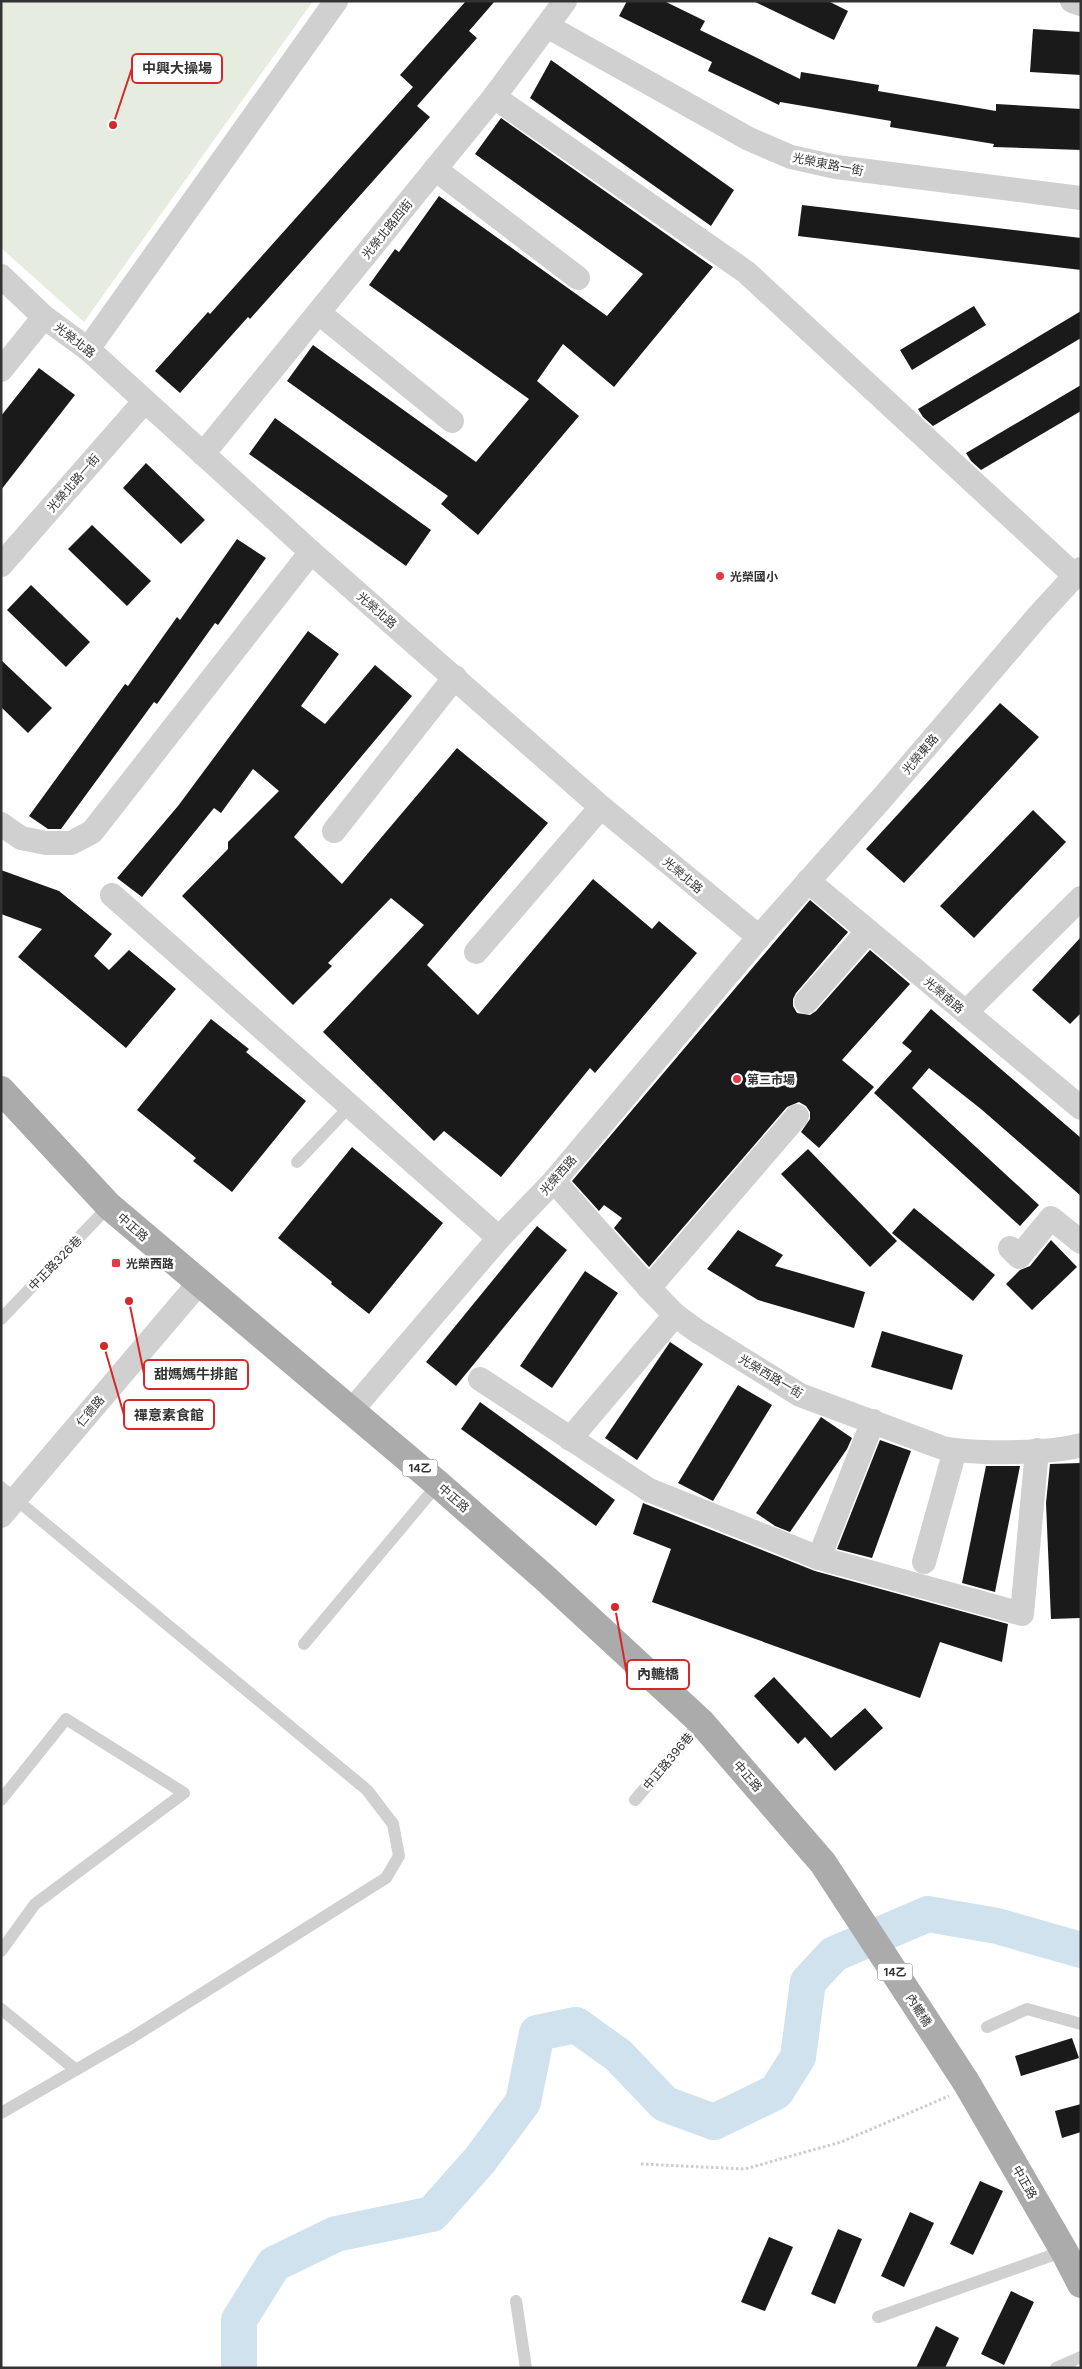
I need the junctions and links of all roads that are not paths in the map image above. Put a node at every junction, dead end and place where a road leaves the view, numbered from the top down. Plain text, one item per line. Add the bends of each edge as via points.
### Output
1 (336, 1) edge
2 (565, 1) edge
3 (1072, 1) edge
4 (1081, 4) edge
5 (547, 26) junction
6 (494, 97) junction
7 (436, 168) junction
8 (1081, 198) edge
9 (1, 276) edge
10 (578, 278) dead end
11 (319, 314) junction
12 (44, 317) junction
13 (88, 349) junction
14 (1, 370) edge
15 (144, 402) junction
16 (452, 421) dead end
17 (204, 454) junction
18 (311, 552) junction
19 (1, 565) edge
20 (1078, 572) edge
21 (455, 678) junction
22 (601, 807) junction
23 (1, 824) edge
24 (334, 831) dead end
25 (808, 881) junction
26 (112, 895) dead end
27 (1081, 898) edge
28 (868, 931) junction
29 (759, 937) junction
30 (476, 952) dead end
31 (806, 1002) dead end
32 (966, 1012) junction
33 (1, 1090) edge
34 (350, 1106) junction
35 (1081, 1108) edge
36 (797, 1116) dead end
37 (297, 1162) dead end
38 (554, 1181) junction
39 (109, 1206) junction
40 (499, 1238) junction
41 (1081, 1242) edge
42 (1010, 1248) dead end
43 (199, 1283) junction
44 (649, 1288) junction
45 (675, 1315) junction
46 (1, 1319) edge
47 (480, 1379) dead end
48 (352, 1410) junction
49 (874, 1421) junction
50 (570, 1439) junction
51 (1081, 1445) edge
52 (955, 1450) junction
53 (1037, 1450) junction
54 (438, 1484) junction
55 (8, 1493) edge
56 (1, 1516) edge
57 (819, 1558) junction
58 (924, 1562) dead end
59 (304, 1644) dead end
60 (701, 1722) junction
61 (1, 1800) edge
62 (634, 1800) dead end
63 (823, 1863) joint
64 (1, 1951) edge
65 (1, 2009) edge
66 (1081, 2024) edge
67 (987, 2027) dead end
68 (76, 2070) junction
69 (968, 2084) joint
70 (1, 2113) edge
71 (1064, 2251) junction
72 (1081, 2284) edge
73 (516, 2301) dead end
74 (878, 2317) dead end
75 (1081, 2357) edge
76 (526, 2368) edge
77 (1056, 2368) edge

1 - 13 street
2 - 5 street, 光榮北路四街
3 - 4 street
5 - 6 street, 光榮北路四街
5 - 8 street, 光榮東路一街 via 750,140 791,157 836,167
6 - 7 street, 光榮北路四街
6 - 20 street via 746,272
7 - 10 street
7 - 11 street, 光榮北路四街
9 - 12 street, 光榮北路
11 - 16 street
11 - 17 street, 光榮北路四街
12 - 13 street, 光榮北路
12 - 14 street
13 - 15 street, 光榮北路
15 - 17 street, 光榮北路
15 - 19 street, 光榮北路一街
17 - 18 street, 光榮北路
18 - 21 street, 光榮北路
18 - 23 street via 92,832 71,842 46,844 21,838
20 - 25 street, 光榮東路
21 - 22 street, 光榮北路
21 - 24 street
22 - 29 street, 光榮北路
22 - 30 street
25 - 28 street, 光榮南路
25 - 29 street, 光榮東路
26 - 34 street
27 - 32 street
28 - 31 street
28 - 32 street, 光榮南路
29 - 38 street, 光榮西路
32 - 35 street, 光榮南路
33 - 39 main road, 中正路 / 14乙
34 - 37 lane
34 - 40 street
36 - 44 street
38 - 40 street, 光榮西路
38 - 44 street, 光榮西路一街
39 - 43 main road, 中正路 / 14乙
39 - 46 lane, 中正路326巷
40 - 48 street, 光榮西路
41 - 42 street via 1051,1218 1019,1257
43 - 48 main road, 中正路 / 14乙
43 - 55 street, 仁德路
44 - 45 street, 光榮西路一街
45 - 49 street, 光榮西路一街 via 800,1395
45 - 50 street
47 - 50 street
48 - 54 main road, 中正路 / 14乙
49 - 52 street, 光榮西路一街
49 - 57 street
50 - 57 street via 648,1490
51 - 53 street, 光榮西路一街
52 - 53 street, 光榮西路一街
52 - 58 street
53 - 57 street via 1022,1614
54 - 59 lane
54 - 60 main road, 中正路 / 14乙
55 - 56 street, 仁德路
55 - 68 lane via 367,1790 393,1824 399,1856 386,1878
60 - 62 lane, 中正路396巷
60 - 63 main road, 中正路 / 14乙
61 - 64 lane via 66,1719 184,1793 36,1904
63 - 69 main road, 內轆橋 / 14乙
65 - 68 lane
66 - 67 lane via 1027,2009
68 - 70 lane
69 - 71 main road, 中正路 / 14乙
71 - 72 main road, 中正路 / 14乙
71 - 74 lane
73 - 76 lane
75 - 77 lane

